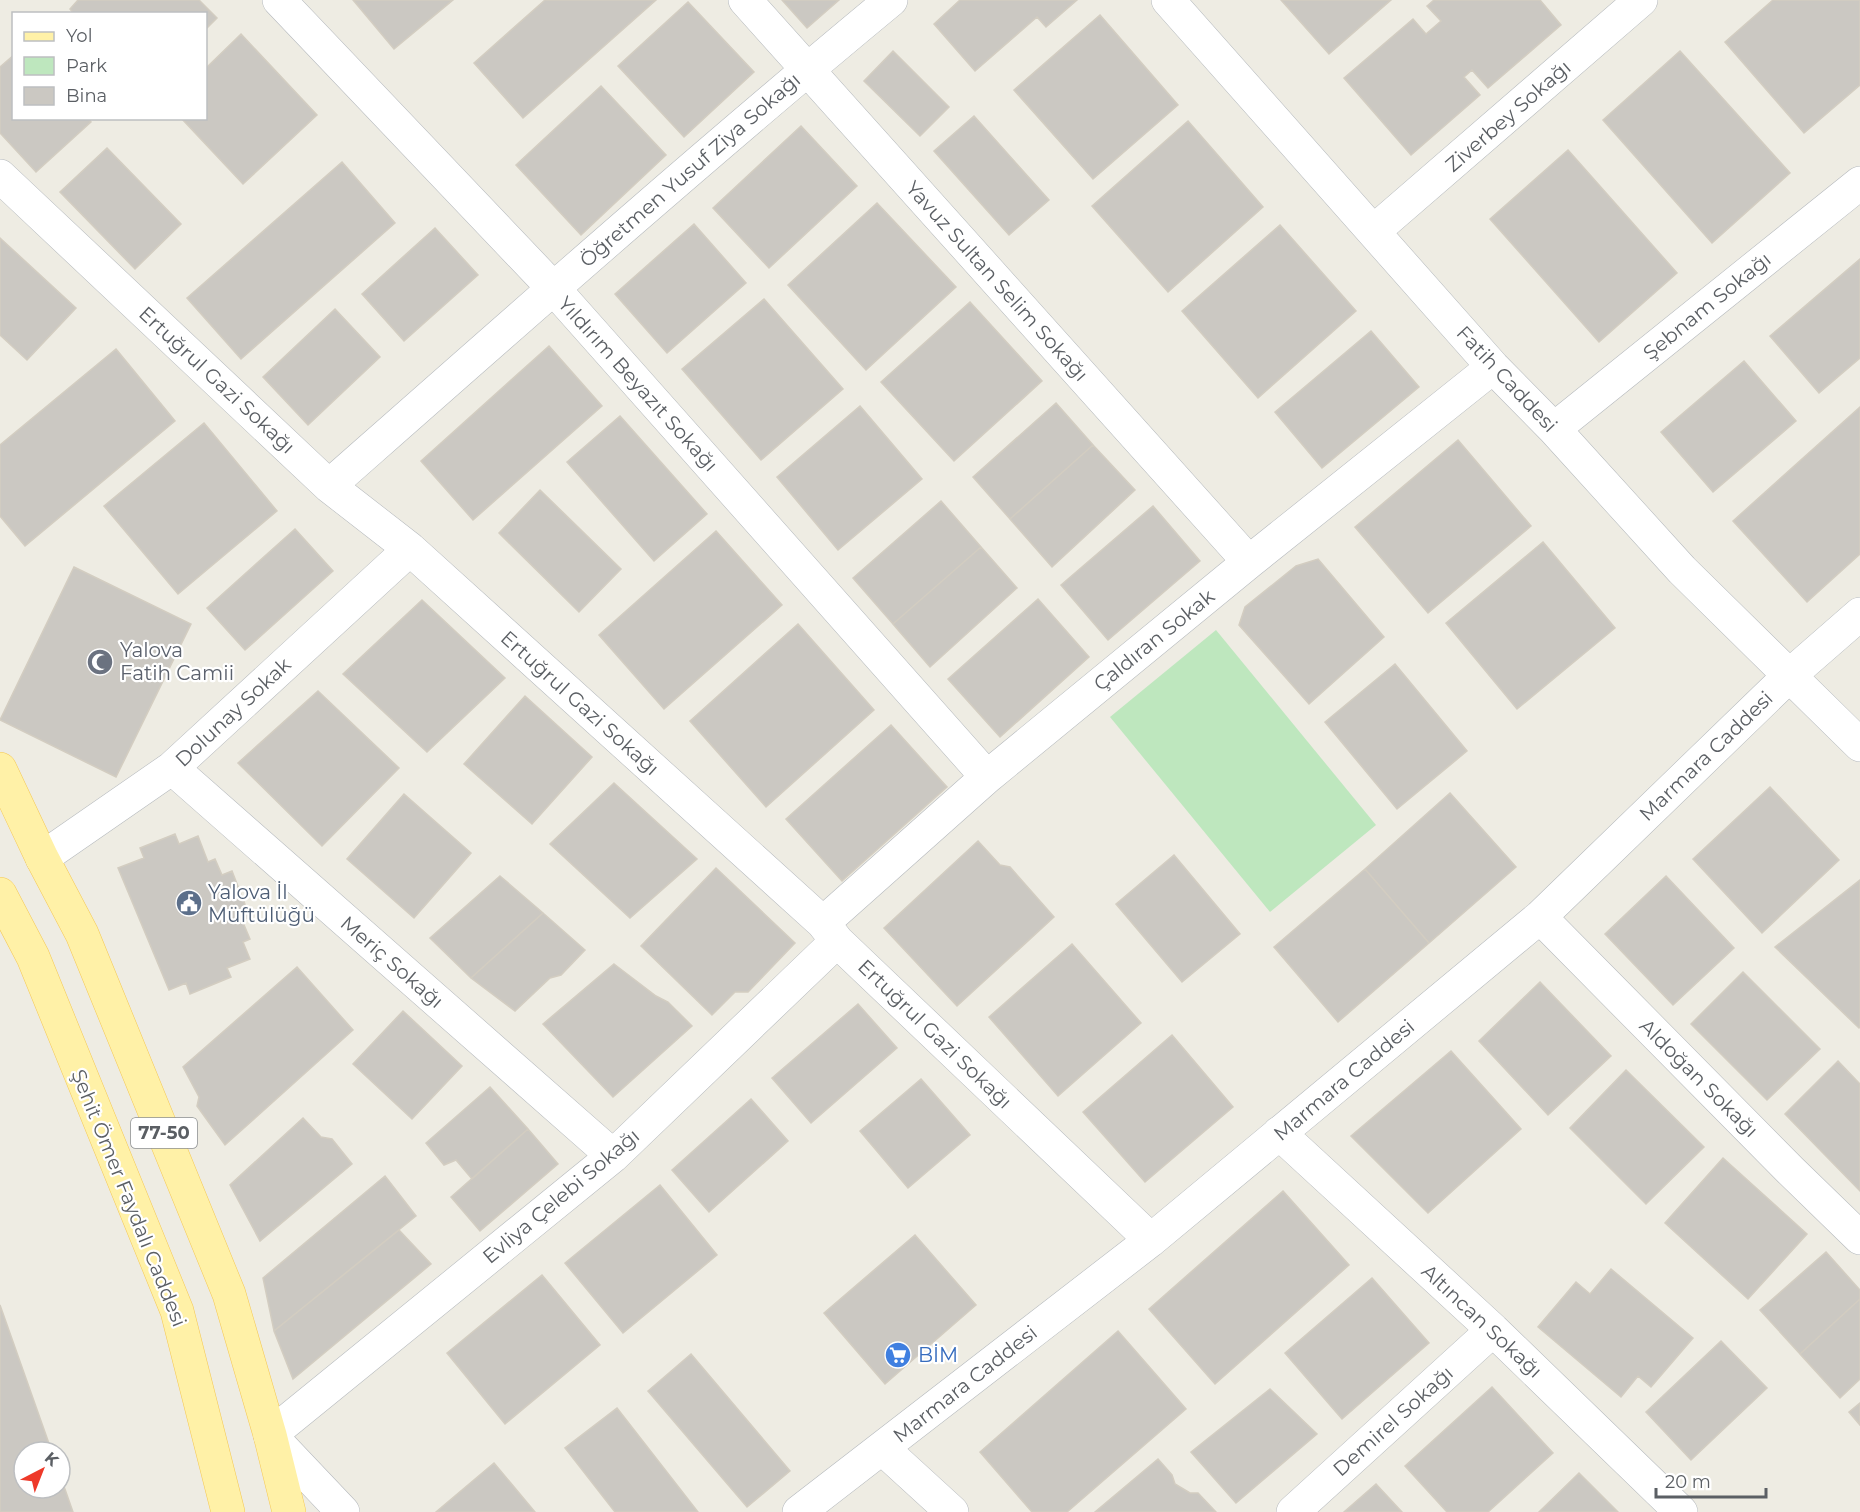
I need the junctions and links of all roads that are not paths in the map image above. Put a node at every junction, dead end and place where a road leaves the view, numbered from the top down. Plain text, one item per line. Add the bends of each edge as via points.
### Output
1 (279, 0) edge
2 (745, 0) edge
3 (891, 0) edge
4 (1168, 0) edge
5 (1641, 0) edge
6 (807, 69) junction
7 (0, 176) edge
8 (1860, 183) edge
9 (1374, 231) junction
10 (554, 289) junction
11 (1493, 367) junction
12 (1554, 429) junction
13 (329, 486) junction
14 (410, 549) junction
15 (1249, 562) junction
16 (1860, 614) edge
17 (1790, 675) junction
18 (1860, 745) edge
19 (172, 768) junction
20 (0, 769) edge
21 (987, 777) junction
22 (42, 858) junction
23 (0, 894) edge
24 (1540, 917) junction
25 (830, 932) junction
26 (1279, 1134) junction
27 (613, 1156) junction
28 (1860, 1238) edge
29 (1151, 1239) junction
30 (1493, 1329) junction
31 (270, 1435) junction
32 (882, 1448) junction
33 (228, 1512) edge
34 (289, 1512) edge
35 (343, 1512) edge
36 (799, 1512) edge
37 (952, 1512) edge
38 (1293, 1512) edge
39 (1681, 1512) edge

1 - 10 street, Yıldırım Beyazıt Sokağı
2 - 6 street, Yavuz Sultan Selim Sokağı
3 - 6 street, Öğretmen Yusuf Ziya Sokağı
4 - 9 street, Fatih Caddesi
5 - 9 street, Ziverbey Sokağı
6 - 10 street, Öğretmen Yusuf Ziya Sokağı
6 - 15 street, Yavuz Sultan Selim Sokağı
7 - 13 street, Ertuğrul Gazi Sokağı
8 - 12 street, Şebnam Sokağı
9 - 11 street, Fatih Caddesi
10 - 13 street, Öğretmen Yusuf Ziya Sokağı
10 - 21 street, Yıldırım Beyazıt Sokağı
11 - 12 street, Fatih Caddesi
11 - 15 street, Çaldıran Sokak
12 - 17 street, Fatih Caddesi via 1682,570
13 - 14 street, Ertuğrul Gazi Sokağı
14 - 19 street, Dolunay Sokak
14 - 25 street, Ertuğrul Gazi Sokağı
15 - 21 street, Çaldıran Sokak
16 - 17 street, Marmara Caddesi
17 - 18 street, Fatih Caddesi
17 - 24 street, Marmara Caddesi
19 - 22 street, Dolunay Sokak
19 - 27 street, Meriç Sokağı
20 - 22 main road, 77-50
21 - 25 street, Çaldıran Sokak
22 - 31 main road, 77-50 via 82,934 230,1294
23 - 33 main road, Şehit Ömer Faydalı Caddesi / 77-50 via 33,957 177,1311
24 - 26 street, Marmara Caddesi
24 - 28 street, Aldoğan Sokağı
25 - 27 street, Evliya Çelebi Sokağı
25 - 29 street, Ertuğrul Gazi Sokağı
26 - 29 street, Marmara Caddesi
26 - 30 street, Altıncan Sokağı
27 - 31 street, Evliya Çelebi Sokağı
29 - 32 street, Marmara Caddesi
30 - 38 street, Demirel Sokağı
30 - 39 street, Altıncan Sokağı
31 - 34 main road, 77-50
31 - 35 street
32 - 36 street, Marmara Caddesi
32 - 37 street

